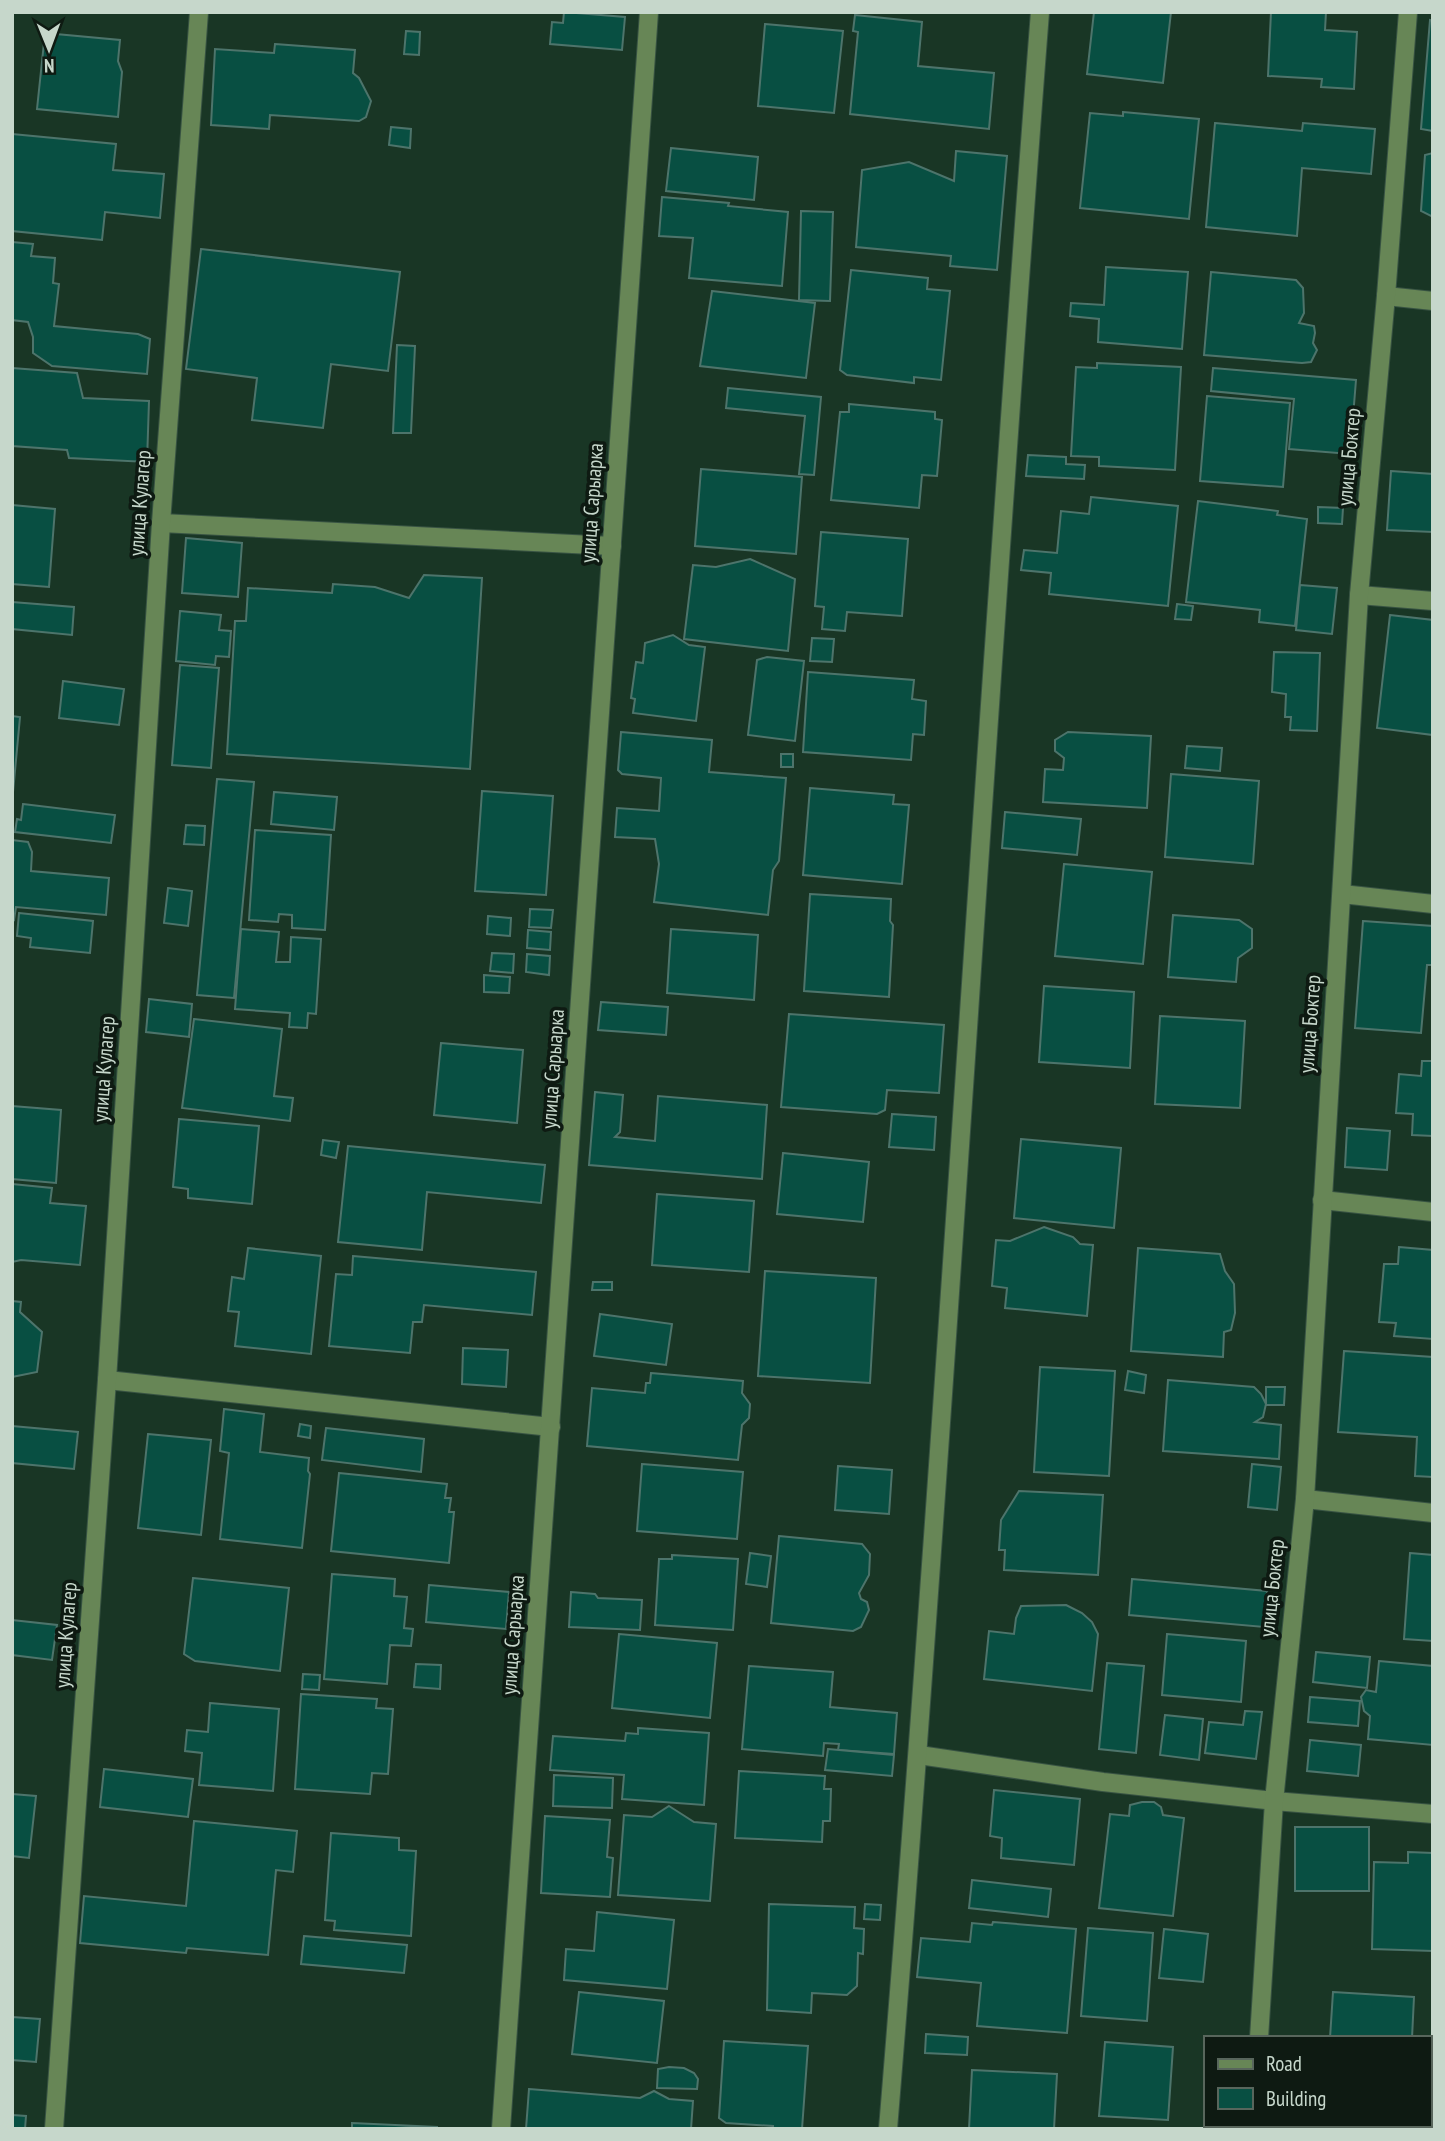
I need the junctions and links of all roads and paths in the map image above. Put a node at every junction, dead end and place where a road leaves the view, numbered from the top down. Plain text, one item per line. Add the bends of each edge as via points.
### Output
1 (199, 12) edge
2 (649, 12) edge
3 (1040, 12) edge
4 (1408, 12) edge
5 (1386, 296) junction
6 (1433, 301) edge
7 (162, 523) junction
8 (612, 546) junction
9 (1359, 595) junction
10 (1433, 601) edge
11 (1342, 894) junction
12 (1433, 904) edge
13 (1322, 1200) junction
14 (1433, 1212) edge
15 (107, 1380) junction
16 (551, 1427) junction
17 (1305, 1500) junction
18 (1433, 1513) edge
19 (919, 1755) junction
20 (1274, 1801) junction
21 (1433, 1814) edge
22 (1259, 2036) edge
23 (54, 2129) edge
24 (501, 2129) edge
25 (888, 2129) edge

1 - 7 street, улица Кулагер
2 - 8 street, улица Сарыарка
3 - 19 street via 993,633
4 - 5 street, улица Боктер
5 - 6 street
5 - 9 street, улица Боктер
7 - 8 street
7 - 15 street, улица Кулагер
8 - 16 street, улица Сарыарка
9 - 10 street
9 - 11 street, улица Боктер
11 - 12 street
11 - 13 street, улица Боктер
13 - 14 street
13 - 17 street, улица Боктер
15 - 16 street
15 - 23 street, улица Кулагер
16 - 24 street, улица Сарыарка
17 - 18 street
17 - 20 street, улица Боктер
19 - 20 street
19 - 25 street
20 - 21 street
20 - 22 street, улица Боктер

